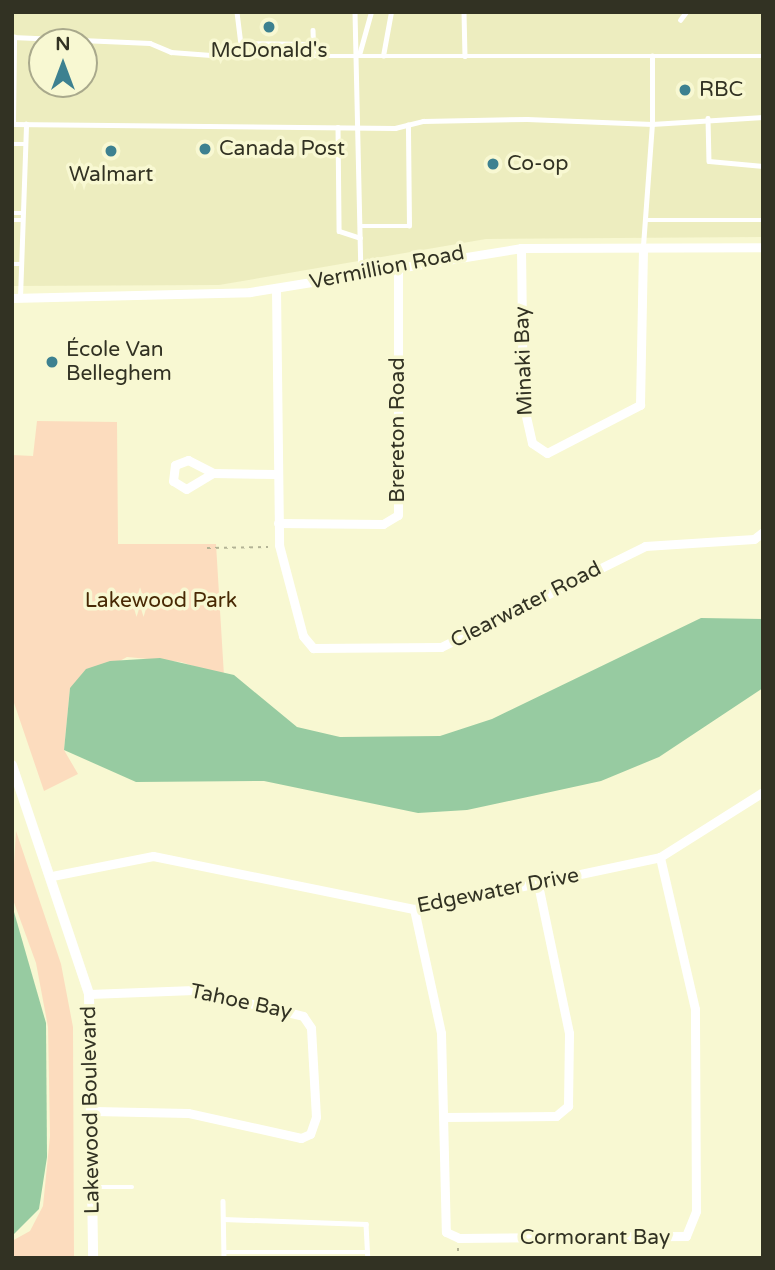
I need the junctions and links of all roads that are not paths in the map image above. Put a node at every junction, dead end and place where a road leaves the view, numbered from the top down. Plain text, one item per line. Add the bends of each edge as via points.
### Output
1 (237, 12) edge
2 (355, 12) edge
3 (371, 12) edge
4 (391, 12) edge
5 (464, 12) edge
6 (686, 12) edge
7 (680, 20) dead end
8 (313, 30) dead end
9 (13, 37) edge
10 (313, 44) junction
11 (314, 55) junction
12 (359, 55) junction
13 (465, 56) junction
14 (652, 56) junction
15 (763, 56) edge
16 (383, 57) junction
17 (763, 117) edge
18 (708, 118) junction
19 (13, 124) edge
20 (26, 124) junction
21 (652, 124) junction
22 (408, 125) junction
23 (338, 127) junction
24 (359, 128) junction
25 (12, 144) edge
26 (25, 144) junction
27 (763, 166) edge
28 (12, 213) edge
29 (23, 213) junction
30 (12, 220) edge
31 (22, 220) junction
32 (647, 220) junction
33 (763, 220) edge
34 (360, 226) junction
35 (360, 238) junction
36 (643, 247) junction
37 (763, 247) edge
38 (522, 248) junction
39 (12, 264) edge
40 (21, 264) junction
41 (398, 265) junction
42 (361, 272) junction
43 (276, 289) junction
44 (16, 298) edge
45 (213, 473) dead end
46 (278, 474) junction
47 (278, 523) junction
48 (763, 532) edge
49 (12, 765) edge
50 (15, 782) edge
51 (763, 792) edge
52 (660, 858) junction
53 (52, 876) junction
54 (538, 885) junction
55 (414, 909) junction
56 (89, 994) junction
57 (93, 1111) junction
58 (444, 1117) junction
59 (93, 1187) junction
60 (132, 1187) dead end
61 (223, 1201) dead end
62 (223, 1219) junction
63 (224, 1255) edge
64 (368, 1255) edge
65 (93, 1258) edge

1 - 10 lane via 241,43
2 - 12 lane
3 - 12 lane
4 - 16 lane
5 - 13 lane
6 - 7 lane
8 - 10 lane
9 - 11 lane via 150,43 171,52 224,56
9 - 19 lane
10 - 11 lane
11 - 12 lane
12 - 16 lane
12 - 24 lane
13 - 14 lane
13 - 16 lane
14 - 15 lane
14 - 21 lane
17 - 18 lane
18 - 21 lane
18 - 27 lane via 709,160
19 - 20 lane
20 - 23 lane
20 - 26 lane
21 - 22 lane via 527,119
21 - 32 lane
22 - 24 lane
22 - 34 lane via 409,226
23 - 24 lane
23 - 35 lane via 339,231
24 - 34 lane
25 - 26 lane
26 - 29 lane
28 - 29 lane
29 - 31 lane
30 - 31 lane
31 - 40 lane
32 - 33 lane
32 - 36 lane
34 - 35 lane
35 - 42 lane
36 - 37 street, Vermillion Road
36 - 38 street, Vermillion Road
36 - 38 street, Minaki Bay via 640,405 547,453 532,443 523,403
38 - 41 street, Vermillion Road
39 - 40 lane
40 - 44 lane
41 - 42 street, Vermillion Road
41 - 47 street, Brereton Road via 398,515 383,524
42 - 43 street, Vermillion Road
43 - 44 street, Vermillion Road
43 - 46 street, Clearwater Road
45 - 46 street
46 - 47 street, Clearwater Road
47 - 48 street, Clearwater Road via 303,636 323,650 441,648 645,546 754,539
49 - 50 street, Lakewood Boulevard
50 - 53 street, Lakewood Boulevard
51 - 52 street, Edgewater Drive
52 - 54 street, Edgewater Drive
52 - 58 street, Cormorant Bay via 695,1009 692,1232 674,1238 452,1236 442,1221
53 - 55 street, Edgewater Drive via 153,856
53 - 56 street, Lakewood Boulevard
54 - 55 street, Edgewater Drive
54 - 58 street via 569,1033 568,1106 556,1116
55 - 58 street, Cormorant Bay via 441,1032
56 - 57 street, Lakewood Boulevard
56 - 57 street, Tahoe Bay via 194,990 303,1016 311,1028 316,1117 310,1134 301,1138 188,1113
57 - 59 street, Lakewood Boulevard
59 - 60 lane
59 - 65 street, Lakewood Boulevard
61 - 62 lane
62 - 63 lane
62 - 64 lane via 362,1223
63 - 64 lane

